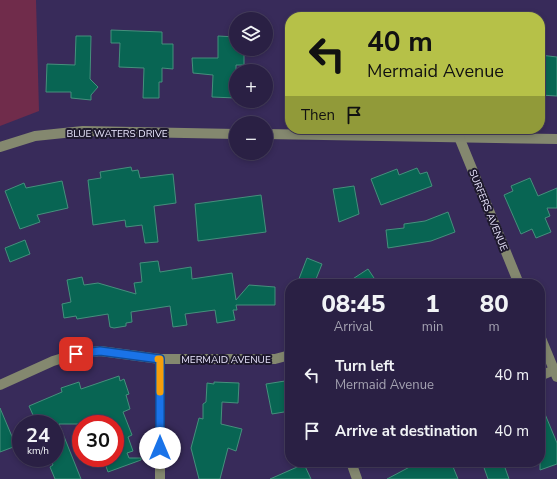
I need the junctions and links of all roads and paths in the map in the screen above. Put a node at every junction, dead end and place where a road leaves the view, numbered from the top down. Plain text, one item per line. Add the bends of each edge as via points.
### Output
1 (229, 134) edge
2 (273, 134) edge
3 (458, 137) junction
4 (557, 139) edge
5 (0, 147) edge
6 (517, 279) edge
7 (545, 348) edge
8 (285, 356) edge
9 (160, 359) junction
10 (556, 374) edge
11 (545, 375) edge
12 (0, 385) edge
13 (353, 467) edge
14 (160, 479) edge
15 (357, 479) edge

1 - 5 street, BLUE WATERS DRIVE via 83,131 35,136
2 - 3 street
3 - 4 street
3 - 6 street, SURFERS AVENUE
7 - 10 street
8 - 9 street, MERMAID AVENUE via 275,359
9 - 12 street, MERMAID AVENUE via 100,351 76,354
9 - 14 street
10 - 11 street
13 - 15 street

